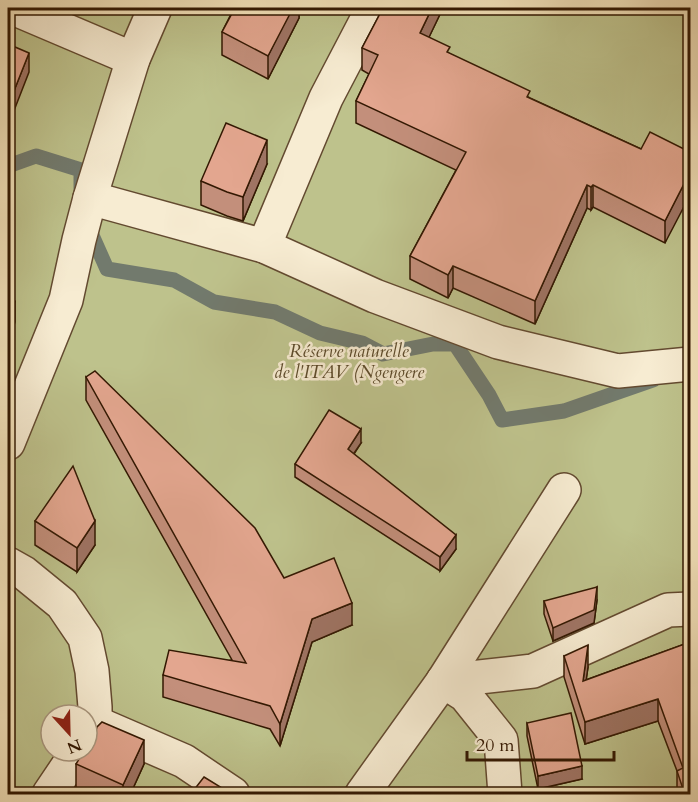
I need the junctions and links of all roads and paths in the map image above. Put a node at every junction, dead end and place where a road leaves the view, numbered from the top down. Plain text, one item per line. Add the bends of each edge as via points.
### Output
1 (13, 8) edge
2 (154, 8) edge
3 (373, 8) edge
4 (133, 59) junction
5 (90, 198) junction
6 (264, 246) junction
7 (690, 364) edge
8 (8, 443) edge
9 (564, 490) dead end
10 (8, 564) edge
11 (690, 609) edge
12 (443, 681) junction
13 (95, 703) edge
14 (99, 732) edge
15 (70, 763) edge
16 (49, 795) edge
17 (233, 795) edge
18 (362, 795) edge
19 (506, 795) edge

1 - 4 street
2 - 4 street
3 - 6 street via 326,98
4 - 5 street
5 - 6 street
5 - 8 street via 66,300
6 - 7 street via 375,296 498,342 618,371
9 - 12 street
10 - 13 street via 62,604 85,638
11 - 12 street via 668,610 534,670
12 - 18 street
12 - 19 street via 465,695 501,740
14 - 17 street via 184,761
15 - 16 street

